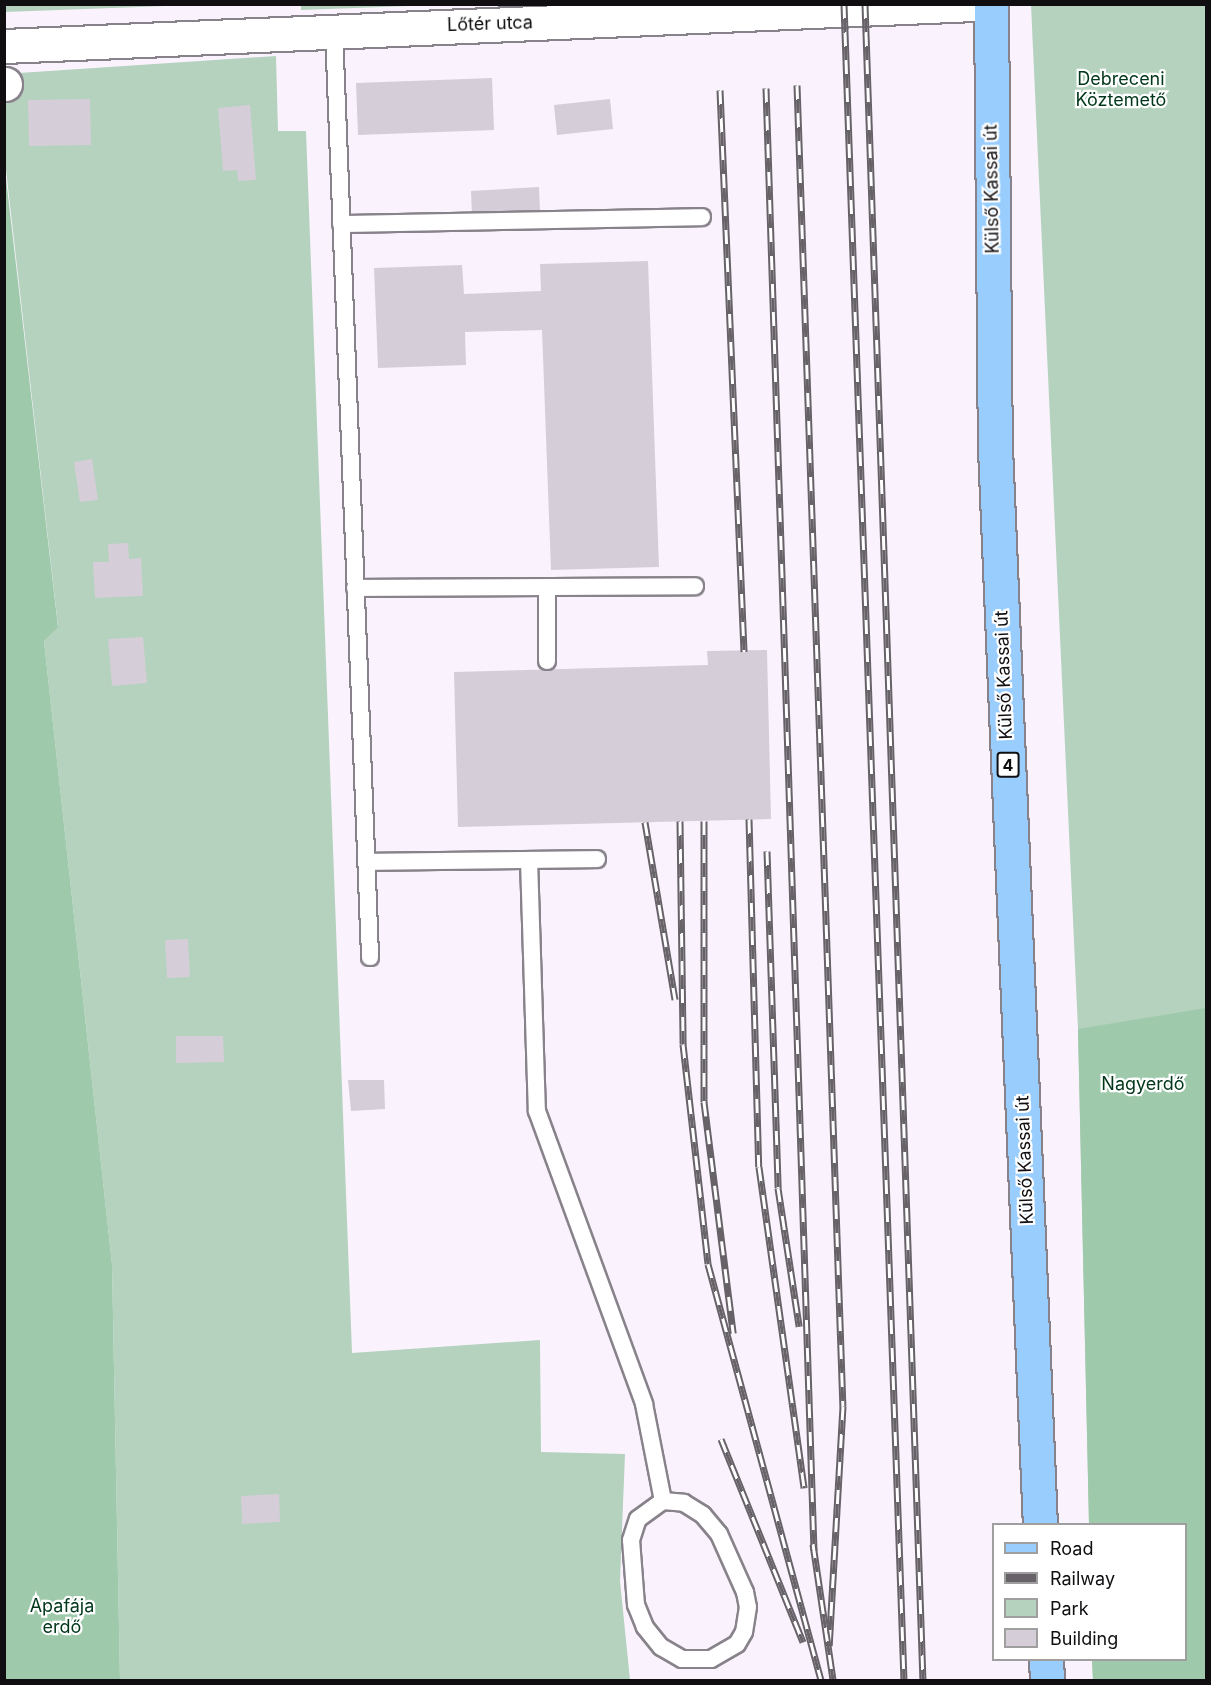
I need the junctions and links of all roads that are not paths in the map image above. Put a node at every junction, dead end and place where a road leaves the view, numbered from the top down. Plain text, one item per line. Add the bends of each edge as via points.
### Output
1 (975, 4) edge
2 (991, 4) edge
3 (334, 31) junction
4 (4, 46) edge
5 (702, 217) dead end
6 (341, 224) junction
7 (696, 586) dead end
8 (547, 587) junction
9 (355, 588) junction
10 (547, 661) dead end
11 (597, 859) dead end
12 (529, 860) junction
13 (366, 862) junction
14 (370, 957) dead end
15 (663, 1501) junction
16 (1040, 1523) edge
17 (1046, 1661) edge
18 (1047, 1680) edge

1 - 3 street, Lőtér utca
2 - 16 main road, Külső Kassai út / 4 via 995,448
3 - 4 street, Lőtér utca
3 - 6 lane
5 - 6 lane
6 - 9 lane
7 - 8 lane
8 - 9 lane
8 - 10 lane
9 - 13 lane
11 - 12 lane
12 - 13 lane
12 - 15 lane via 537,1111 644,1404
13 - 14 lane
15 - 15 lane via 684,1503 703,1515 718,1534 745,1592 748,1607 744,1632 737,1644 711,1659 682,1659 661,1647 645,1627 636,1605 631,1540 638,1519
17 - 18 main road

